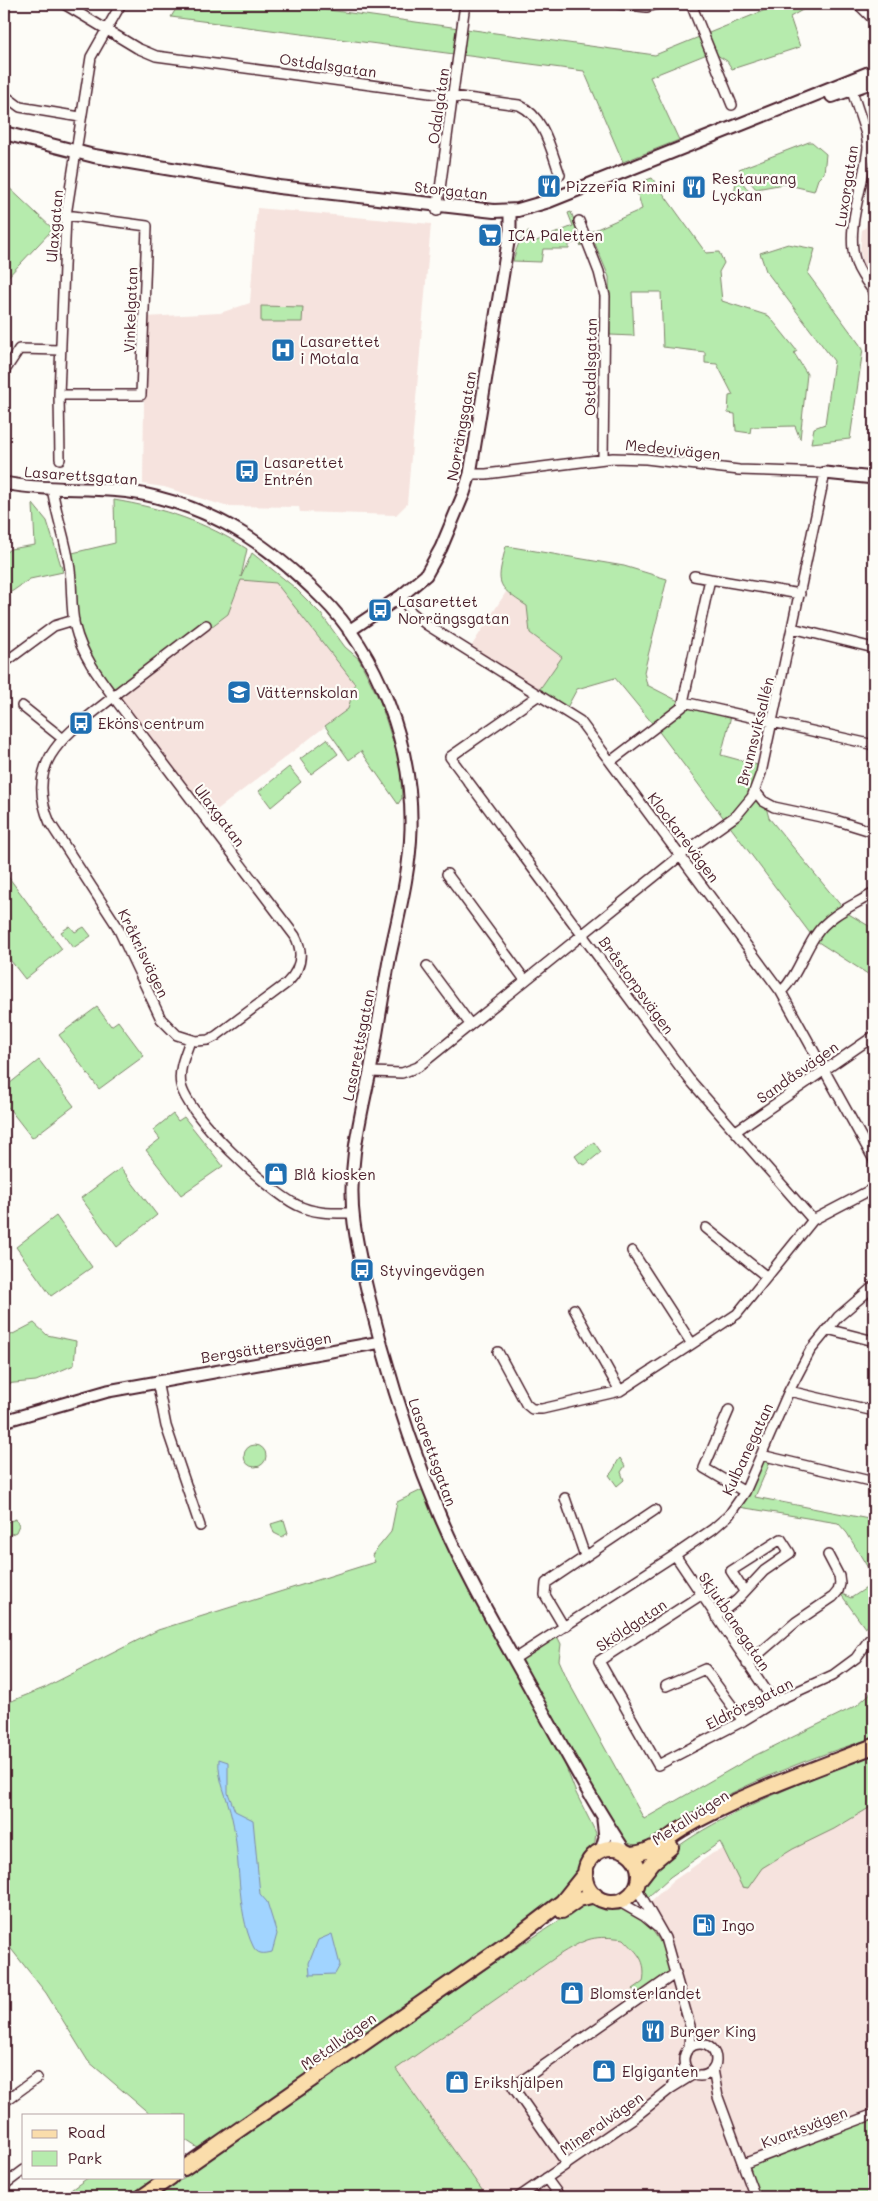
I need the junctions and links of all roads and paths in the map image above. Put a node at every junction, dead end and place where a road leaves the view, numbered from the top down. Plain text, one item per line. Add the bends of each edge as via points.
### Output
1 (64, 4) edge
2 (121, 4) edge
3 (465, 4) edge
4 (619, 4) edge
5 (658, 4) edge
6 (692, 4) edge
7 (858, 4) edge
8 (874, 20) edge
9 (106, 30) junction
10 (874, 71) edge
11 (874, 81) edge
12 (850, 86) junction
13 (4, 95) edge
14 (453, 96) junction
15 (732, 105) dead end
16 (80, 117) junction
17 (4, 133) edge
18 (4, 139) edge
19 (75, 155) junction
20 (560, 175) dead end
21 (438, 208) junction
22 (511, 214) junction
23 (66, 215) junction
24 (579, 221) dead end
25 (874, 292) edge
26 (61, 350) junction
27 (4, 372) edge
28 (59, 395) junction
29 (60, 459) dead end
30 (603, 459) junction
31 (470, 474) junction
32 (825, 474) junction
33 (874, 478) edge
34 (4, 483) edge
35 (52, 488) junction
36 (694, 576) dead end
37 (710, 579) junction
38 (800, 594) junction
39 (401, 596) junction
40 (74, 620) junction
41 (206, 625) dead end
42 (792, 628) junction
43 (349, 631) junction
44 (874, 648) edge
45 (4, 663) edge
46 (539, 695) junction
47 (113, 697) junction
48 (684, 702) junction
49 (22, 706) dead end
50 (772, 723) junction
51 (62, 738) junction
52 (874, 745) edge
53 (610, 761) junction
54 (755, 791) junction
55 (874, 832) edge
56 (680, 855) junction
57 (447, 874) dead end
58 (874, 893) edge
59 (582, 934) junction
60 (427, 966) dead end
61 (525, 980) junction
62 (782, 992) junction
63 (470, 1024) junction
64 (874, 1036) edge
65 (190, 1041) junction
66 (824, 1070) junction
67 (370, 1072) junction
68 (736, 1131) junction
69 (874, 1160) edge
70 (874, 1188) edge
71 (353, 1212) junction
72 (813, 1220) junction
73 (706, 1228) dead end
74 (632, 1251) dead end
75 (767, 1277) junction
76 (874, 1286) edge
77 (574, 1309) dead end
78 (827, 1329) junction
79 (874, 1341) edge
80 (381, 1342) junction
81 (692, 1344) junction
82 (498, 1352) dead end
83 (157, 1381) junction
84 (620, 1391) junction
85 (789, 1391) junction
86 (729, 1410) dead end
87 (874, 1411) edge
88 (4, 1421) edge
89 (761, 1455) junction
90 (874, 1482) edge
91 (745, 1492) junction
92 (565, 1498) dead end
93 (655, 1510) dead end
94 (200, 1526) dead end
95 (675, 1555) junction
96 (828, 1555) dead end
97 (586, 1556) junction
98 (744, 1591) junction
99 (701, 1595) junction
100 (716, 1617) junction
101 (564, 1627) junction
102 (869, 1640) dead end
103 (514, 1659) junction
104 (747, 1664) junction
105 (666, 1686) dead end
106 (774, 1702) junction
107 (743, 1721) junction
108 (874, 1746) edge
109 (658, 1765) joint
110 (766, 1790) junction
111 (603, 1818) junction
112 (601, 1851) junction
113 (627, 1852) junction
114 (586, 1872) junction
115 (637, 1884) junction
116 (595, 1896) junction
117 (618, 1901) junction
118 (660, 1930) junction
119 (511, 1941) junction
120 (676, 1972) junction
121 (690, 2026) junction
122 (703, 2044) junction
123 (689, 2049) junction
124 (685, 2065) junction
125 (713, 2069) junction
126 (697, 2075) junction
127 (37, 2078) dead end
128 (670, 2089) junction
129 (718, 2097) junction
130 (4, 2102) edge
131 (874, 2114) edge
132 (567, 2164) junction
133 (743, 2164) junction
134 (185, 2167) edge
135 (22, 2171) edge
136 (170, 2178) edge
137 (546, 2178) junction
138 (4, 2184) edge
139 (142, 2197) edge
140 (519, 2197) edge
141 (560, 2197) edge
142 (755, 2197) edge

1 - 9 street, Ostdalsgatan
2 - 9 street, Ulaxgatan
3 - 14 street, Odalgatan
4 - 5 street via 647,7
6 - 15 street
7 - 8 street
9 - 14 street, Ostdalsgatan via 156,56
9 - 16 street, Ulaxgatan via 91,57
10 - 12 main road, Storgatan
11 - 12 main road, Storgatan
12 - 22 main road, Storgatan via 546,208
12 - 25 street, Luxorgatan via 868,147 853,233 853,252 859,270
13 - 16 street via 20,107
14 - 20 street, Ostdalsgatan via 511,103 528,110 541,125
14 - 21 street, Odalgatan
16 - 19 street, Ulaxgatan
17 - 19 main road, Storgatan
18 - 19 main road, Storgatan
19 - 21 main road, Storgatan via 278,193
19 - 23 street, Ulaxgatan
21 - 22 main road, Storgatan
22 - 31 street, Norrängsgatan
23 - 26 street, Ulaxgatan
23 - 28 street, Vinkelgatan via 147,226 141,395
24 - 30 street, Ostdalsgatan via 600,272 605,296
26 - 27 street via 19,349
26 - 28 street, Ulaxgatan
28 - 29 street, Ulaxgatan
30 - 31 street, Medevivägen
30 - 32 street, Medevivägen
31 - 39 street, Norrängsgatan via 433,564 420,581
32 - 33 street, Medevivägen
32 - 38 street, Brunnsviksallén
34 - 35 street, Lasarettsgatan
35 - 40 street, Ulaxgatan via 70,566
35 - 43 street, Lasarettsgatan via 138,493 222,520 254,539 296,572 327,602
36 - 37 street
37 - 38 street
37 - 48 street
38 - 42 street, Brunnsviksallén
39 - 43 street, Norrängsgatan
39 - 46 street, Klockarevägen via 420,620
40 - 45 street via 54,626
40 - 47 street, Ulaxgatan via 87,658
41 - 47 street
42 - 44 street
42 - 50 street, Brunnsviksallén
43 - 67 street, Lasarettsgatan via 371,667 390,711 403,757 410,809 408,864
46 - 53 street, Klockarevägen via 580,721
46 - 59 street, Bråstorpsvägen via 450,756
47 - 51 street, Kråkrisvägen
47 - 65 street, Ulaxgatan via 295,936 301,951 298,969 287,983 223,1032 208,1040
48 - 50 street
48 - 53 street via 682,707
49 - 51 street
50 - 52 street
50 - 54 street, Brunnsviksallén
51 - 65 street, Kråkrisvägen via 49,756 43,775 42,797 46,814 55,833 117,926 161,1019 175,1034
53 - 56 street, Klockarevägen
54 - 55 street via 774,807
54 - 56 street, Brunnsviksallén via 737,815
56 - 59 street, Brunnsviksallén
56 - 62 street, Klockarevägen
57 - 61 street
58 - 62 street via 821,928
59 - 61 street, Brunnsviksallén
59 - 68 street, Bråstorpsvägen via 689,1079
60 - 63 street
61 - 63 street, Brunnsviksallén
62 - 66 street, Klockarevägen
63 - 67 street, Brunnsviksallén via 408,1072
64 - 66 street, Sandåsvägen
65 - 71 street via 180,1071 183,1093 228,1149 296,1205 322,1212
66 - 68 street, Sandåsvägen
66 - 69 street, Klockarevägen
67 - 71 street, Lasarettsgatan via 354,1147
68 - 72 street, Bråstorpsvägen
70 - 72 street
71 - 80 street, Lasarettsgatan via 362,1270
72 - 75 street
73 - 75 street
74 - 81 street
75 - 81 street via 737,1314
76 - 78 street, Kulbanegatan
77 - 84 street
78 - 79 street
78 - 85 street, Kulbanegatan via 810,1351
80 - 83 street, Bergsättersvägen
80 - 103 street, Lasarettsgatan via 412,1444 441,1518
81 - 84 street
82 - 84 street via 526,1404 532,1409
83 - 88 street, Bergsättersvägen via 85,1396
83 - 94 street via 166,1426
85 - 87 street
85 - 89 street, Kulbanegatan
86 - 91 street via 704,1468
89 - 90 street
89 - 91 street, Kulbanegatan
91 - 95 street, Kulbanegatan via 724,1520
92 - 97 street
93 - 97 street
95 - 99 street, Skjutbanegatan
95 - 101 street, Kulbanegatan
96 - 104 street via 839,1576 838,1591
97 - 101 street via 545,1586 545,1595
98 - 98 street via 764,1570 790,1553 780,1539 731,1571
98 - 100 street
99 - 100 street, Skjutbanegatan
99 - 109 street, Sköldgatan via 599,1661
100 - 104 street, Skjutbanegatan
101 - 103 street, Kulbanegatan
102 - 106 street, Eldrörsgatan via 846,1667 814,1686
103 - 111 street, Lasarettsgatan
104 - 106 street, Skjutbanegatan
105 - 107 street via 705,1669
106 - 107 street, Eldrörsgatan
107 - 109 street, Eldrörsgatan
108 - 110 main road, Metallvägen
110 - 113 main road, Metallvägen via 697,1821 649,1851 640,1854
110 - 115 main road, Metallvägen via 668,1848 652,1862
111 - 112 street, Lasarettsgatan
111 - 113 street, Lasarettsgatan
112 - 113 main road via 615,1848
112 - 114 main road via 590,1860
113 - 115 main road via 637,1866
114 - 116 main road via 588,1885
114 - 119 main road, Metallvägen via 562,1902
115 - 117 main road via 627,1898
115 - 118 street
116 - 117 main road via 608,1902
116 - 119 main road, Metallvägen via 576,1901
117 - 118 street
118 - 120 street
119 - 134 main road, Metallvägen
120 - 121 street
120 - 132 street via 512,2087
121 - 122 street
121 - 123 street
122 - 123 street
122 - 125 street via 715,2054
123 - 124 street
124 - 126 street
124 - 128 street, Mineralvägen
125 - 126 street
125 - 129 street
126 - 128 street, Mineralvägen
126 - 129 street
127 - 130 street
128 - 132 street, Mineralvägen
129 - 133 street
131 - 133 street, Kvartsvägen
132 - 137 street, Mineralvägen
133 - 142 street
135 - 138 street
136 - 139 main road
137 - 140 street, Mineralvägen
137 - 141 street

